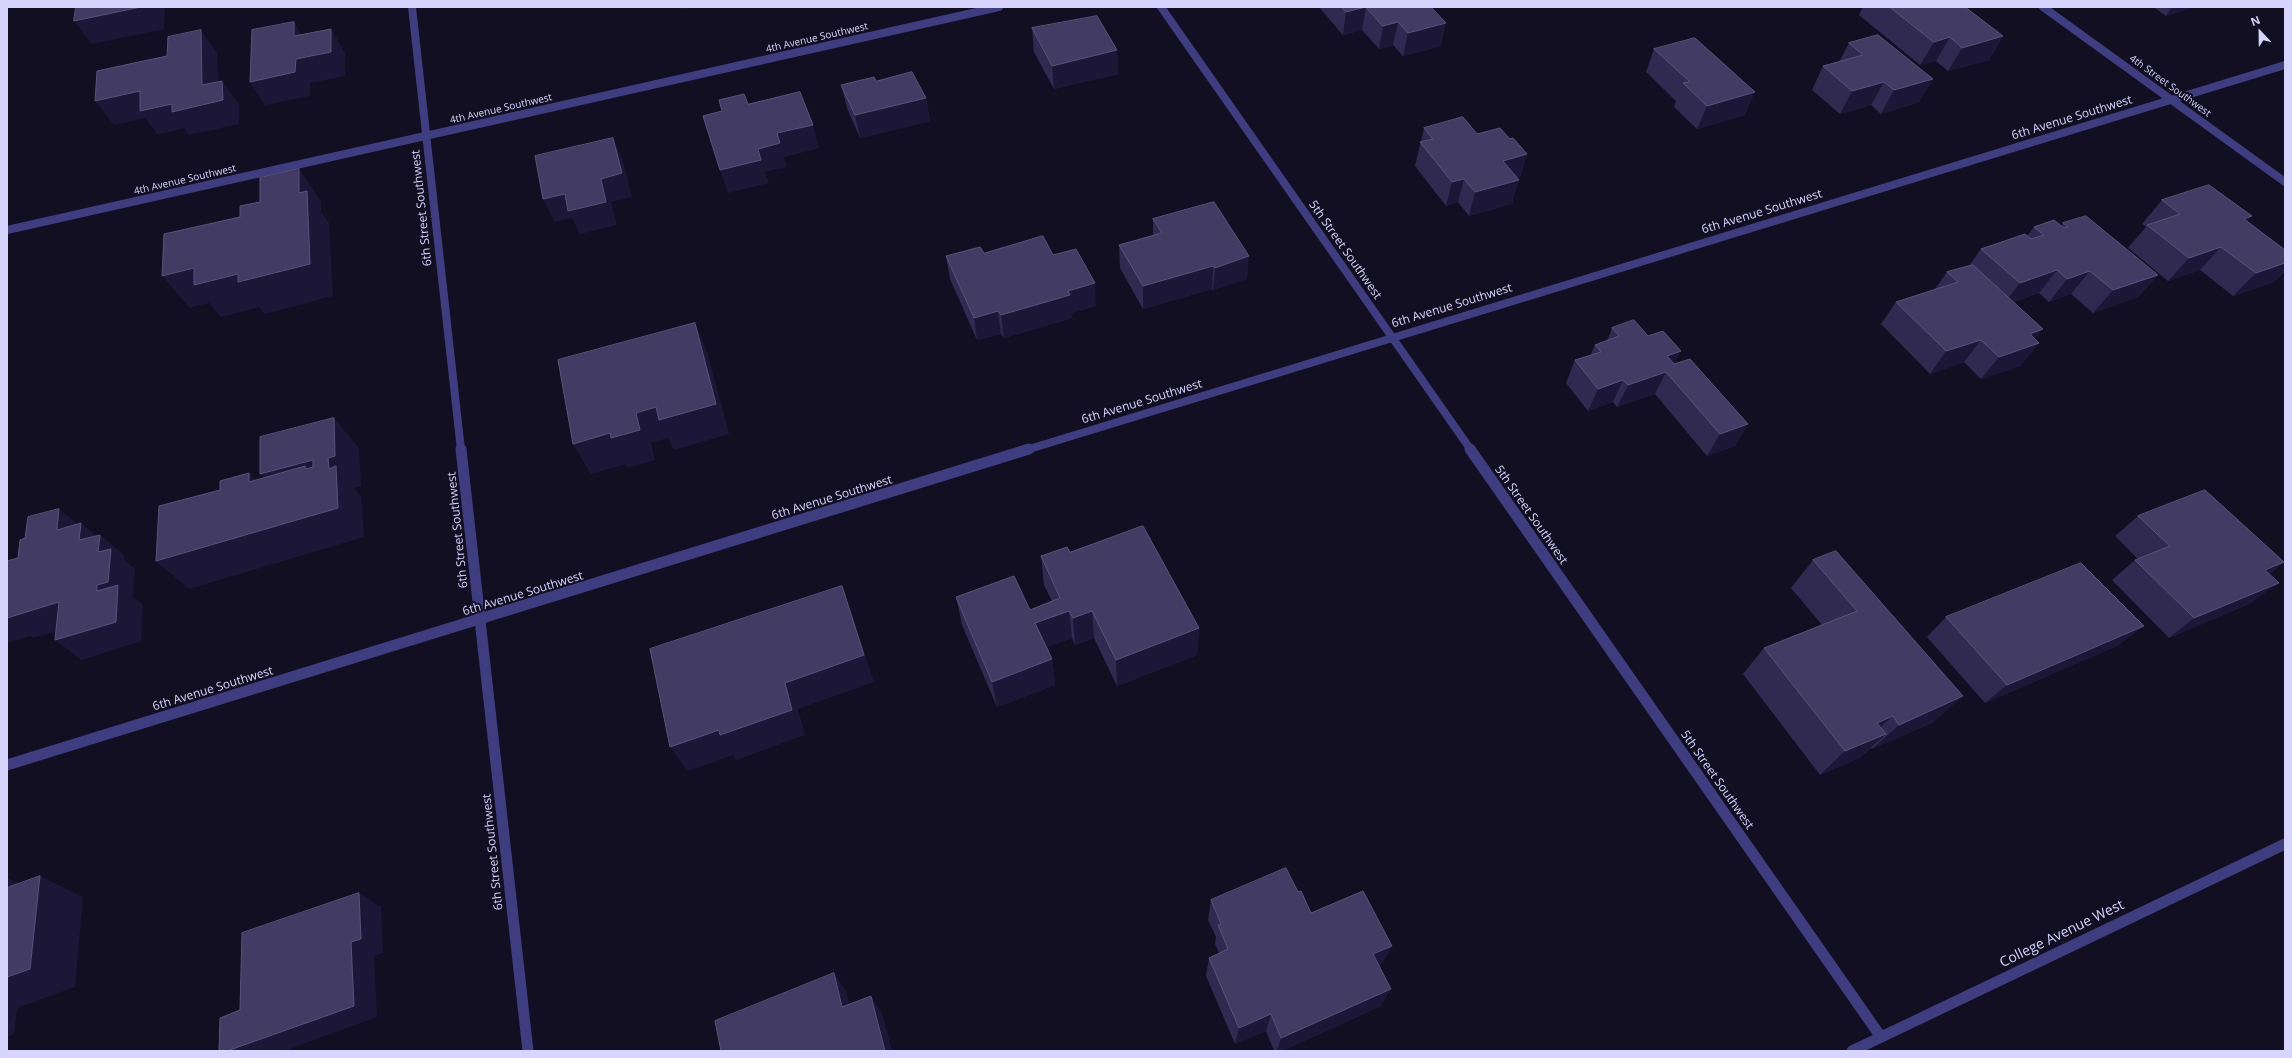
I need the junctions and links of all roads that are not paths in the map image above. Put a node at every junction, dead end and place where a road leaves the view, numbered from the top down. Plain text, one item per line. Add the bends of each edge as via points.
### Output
1 (412, 7) edge
2 (999, 7) edge
3 (1161, 7) edge
4 (2043, 7) edge
5 (2285, 65) edge
6 (2172, 100) junction
7 (427, 136) junction
8 (2285, 182) edge
9 (7, 230) edge
10 (1391, 337) junction
11 (481, 619) junction
12 (7, 765) edge
13 (2285, 844) edge
14 (1882, 1037) junction
15 (528, 1051) edge
16 (1852, 1051) edge

1 - 7 street, 6th Street Southwest
2 - 7 street, 4th Avenue Southwest
3 - 10 street, 5th Street Southwest
4 - 6 street, 4th Street Southwest
5 - 6 street, 6th Avenue Southwest
6 - 8 street, 4th Street Southwest
6 - 10 street, 6th Avenue Southwest
7 - 9 street, 4th Avenue Southwest
7 - 11 street, 6th Street Southwest
10 - 11 street, 6th Avenue Southwest
10 - 14 street, 5th Street Southwest
11 - 12 street, 6th Avenue Southwest
11 - 15 street, 6th Street Southwest
13 - 14 street, College Avenue West
14 - 16 street, College Avenue West

